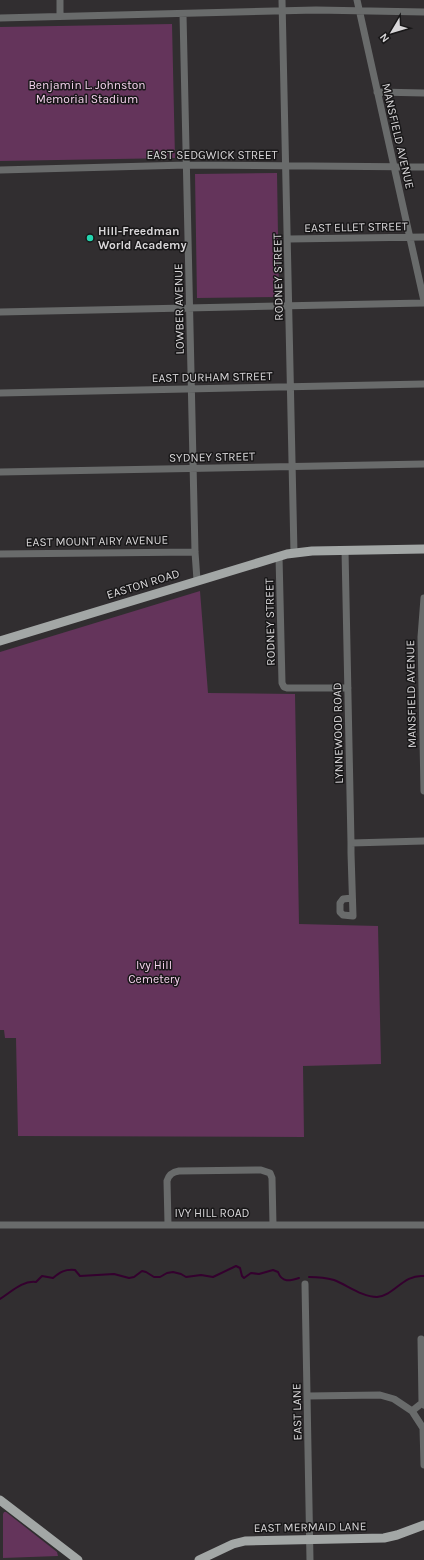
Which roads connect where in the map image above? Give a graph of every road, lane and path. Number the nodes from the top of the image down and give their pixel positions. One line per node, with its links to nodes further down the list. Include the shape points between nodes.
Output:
1 (60, 0): 8 (street)
2 (282, 0): 5 (street, RODNEY STREET)
3 (356, 0): 4 (street, MANSFIELD AVENUE)
4 (359, 10): 5 (street); 6 (street); 10 (street, MANSFIELD AVENUE)
5 (283, 12): 7 (street); 14 (street, RODNEY STREET)
6 (424, 12)
7 (184, 14): 8 (street); 12 (street, LOWBER AVENUE)
8 (60, 16): 9 (street)
9 (0, 18)
10 (377, 92): 11 (street); 13 (street, MANSFIELD AVENUE)
11 (424, 93)
12 (187, 165): 14 (street, EAST SEDGWICK STREET); 16 (street, EAST SEDGWICK STREET); 22 (street, LOWBER AVENUE)
13 (394, 166): 14 (street, EAST SEDGWICK STREET); 15 (street, EAST SEDGWICK STREET); 17 (street, MANSFIELD AVENUE)
14 (286, 167): 19 (street, RODNEY STREET)
15 (424, 167)
16 (0, 170)
17 (410, 237): 18 (street, EAST ELLET STREET); 19 (street, EAST ELLET STREET); 20 (street, MANSFIELD AVENUE)
18 (424, 237)
19 (288, 239): 21 (street, RODNEY STREET)
20 (424, 302): 21 (street)
21 (290, 305): 22 (street); 25 (street, RODNEY STREET)
22 (190, 308): 23 (street); 26 (street, LOWBER AVENUE)
23 (0, 312)
24 (424, 384): 25 (street, EAST DURHAM STREET)
25 (291, 386): 26 (street, EAST DURHAM STREET); 29 (street, RODNEY STREET)
26 (191, 389): 27 (street, EAST DURHAM STREET); 30 (street, LOWBER AVENUE)
27 (0, 393)
28 (424, 464): 29 (street, SYDNEY STREET)
29 (293, 466): 30 (street, SYDNEY STREET); 35 (street, RODNEY STREET)
30 (193, 468): 31 (street, SYDNEY STREET); 34 (street, LOWBER AVENUE)
31 (0, 472)
32 (424, 549): 33 (main road)
33 (345, 550): 35 (main road); 42 (street, LYNNEWOOD ROAD)
34 (195, 552): 36 (street, EAST MOUNT AIRY AVENUE); 38 (street, LOWBER AVENUE)
35 (294, 553): 37 (main road, EASTON ROAD)
36 (0, 554)
37 (279, 556): 38 (main road, EASTON ROAD); 42 (street, RODNEY STREET, via 284,687)
38 (197, 580): 41 (main road, EASTON ROAD)
39 (424, 598): 40 (street, MANSFIELD AVENUE)
40 (422, 626): 43 (street, MANSFIELD AVENUE)
41 (0, 641)
42 (348, 688): 47 (street, LYNNEWOOD ROAD)
43 (423, 697): 44 (street, MANSFIELD AVENUE)
44 (424, 769): 45 (street, MANSFIELD AVENUE)
45 (424, 791)
46 (424, 841): 47 (street)
47 (351, 843): 48 (street, LYNNEWOOD ROAD)
48 (352, 898): 48 (street, LYNNEWOOD ROAD, via 341,900 340,912 343,915 353,916)
49 (168, 1224): 50 (street, IVY HILL ROAD); 51 (street, IVY HILL ROAD); 51 (street, via 167,1181 173,1172 261,1170 270,1173 272,1178)
50 (0, 1225)
51 (273, 1225): 52 (street, IVY HILL ROAD)
52 (424, 1225)
53 (305, 1284): 55 (street, EAST LANE)
54 (421, 1339): 56 (street)
55 (308, 1396): 57 (street, via 380,1395 394,1399); 62 (street, EAST LANE)
56 (423, 1404): 57 (street)
57 (412, 1411): 58 (street)
58 (423, 1427): 59 (street)
59 (424, 1465)
60 (0, 1500): 63 (main road)
61 (424, 1525): 62 (main road, EAST MERMAID LANE, via 384,1538)
62 (309, 1539): 64 (main road, EAST MERMAID LANE, via 245,1541); 65 (street, EAST LANE)
63 (78, 1560)
64 (199, 1560)
65 (310, 1560)

